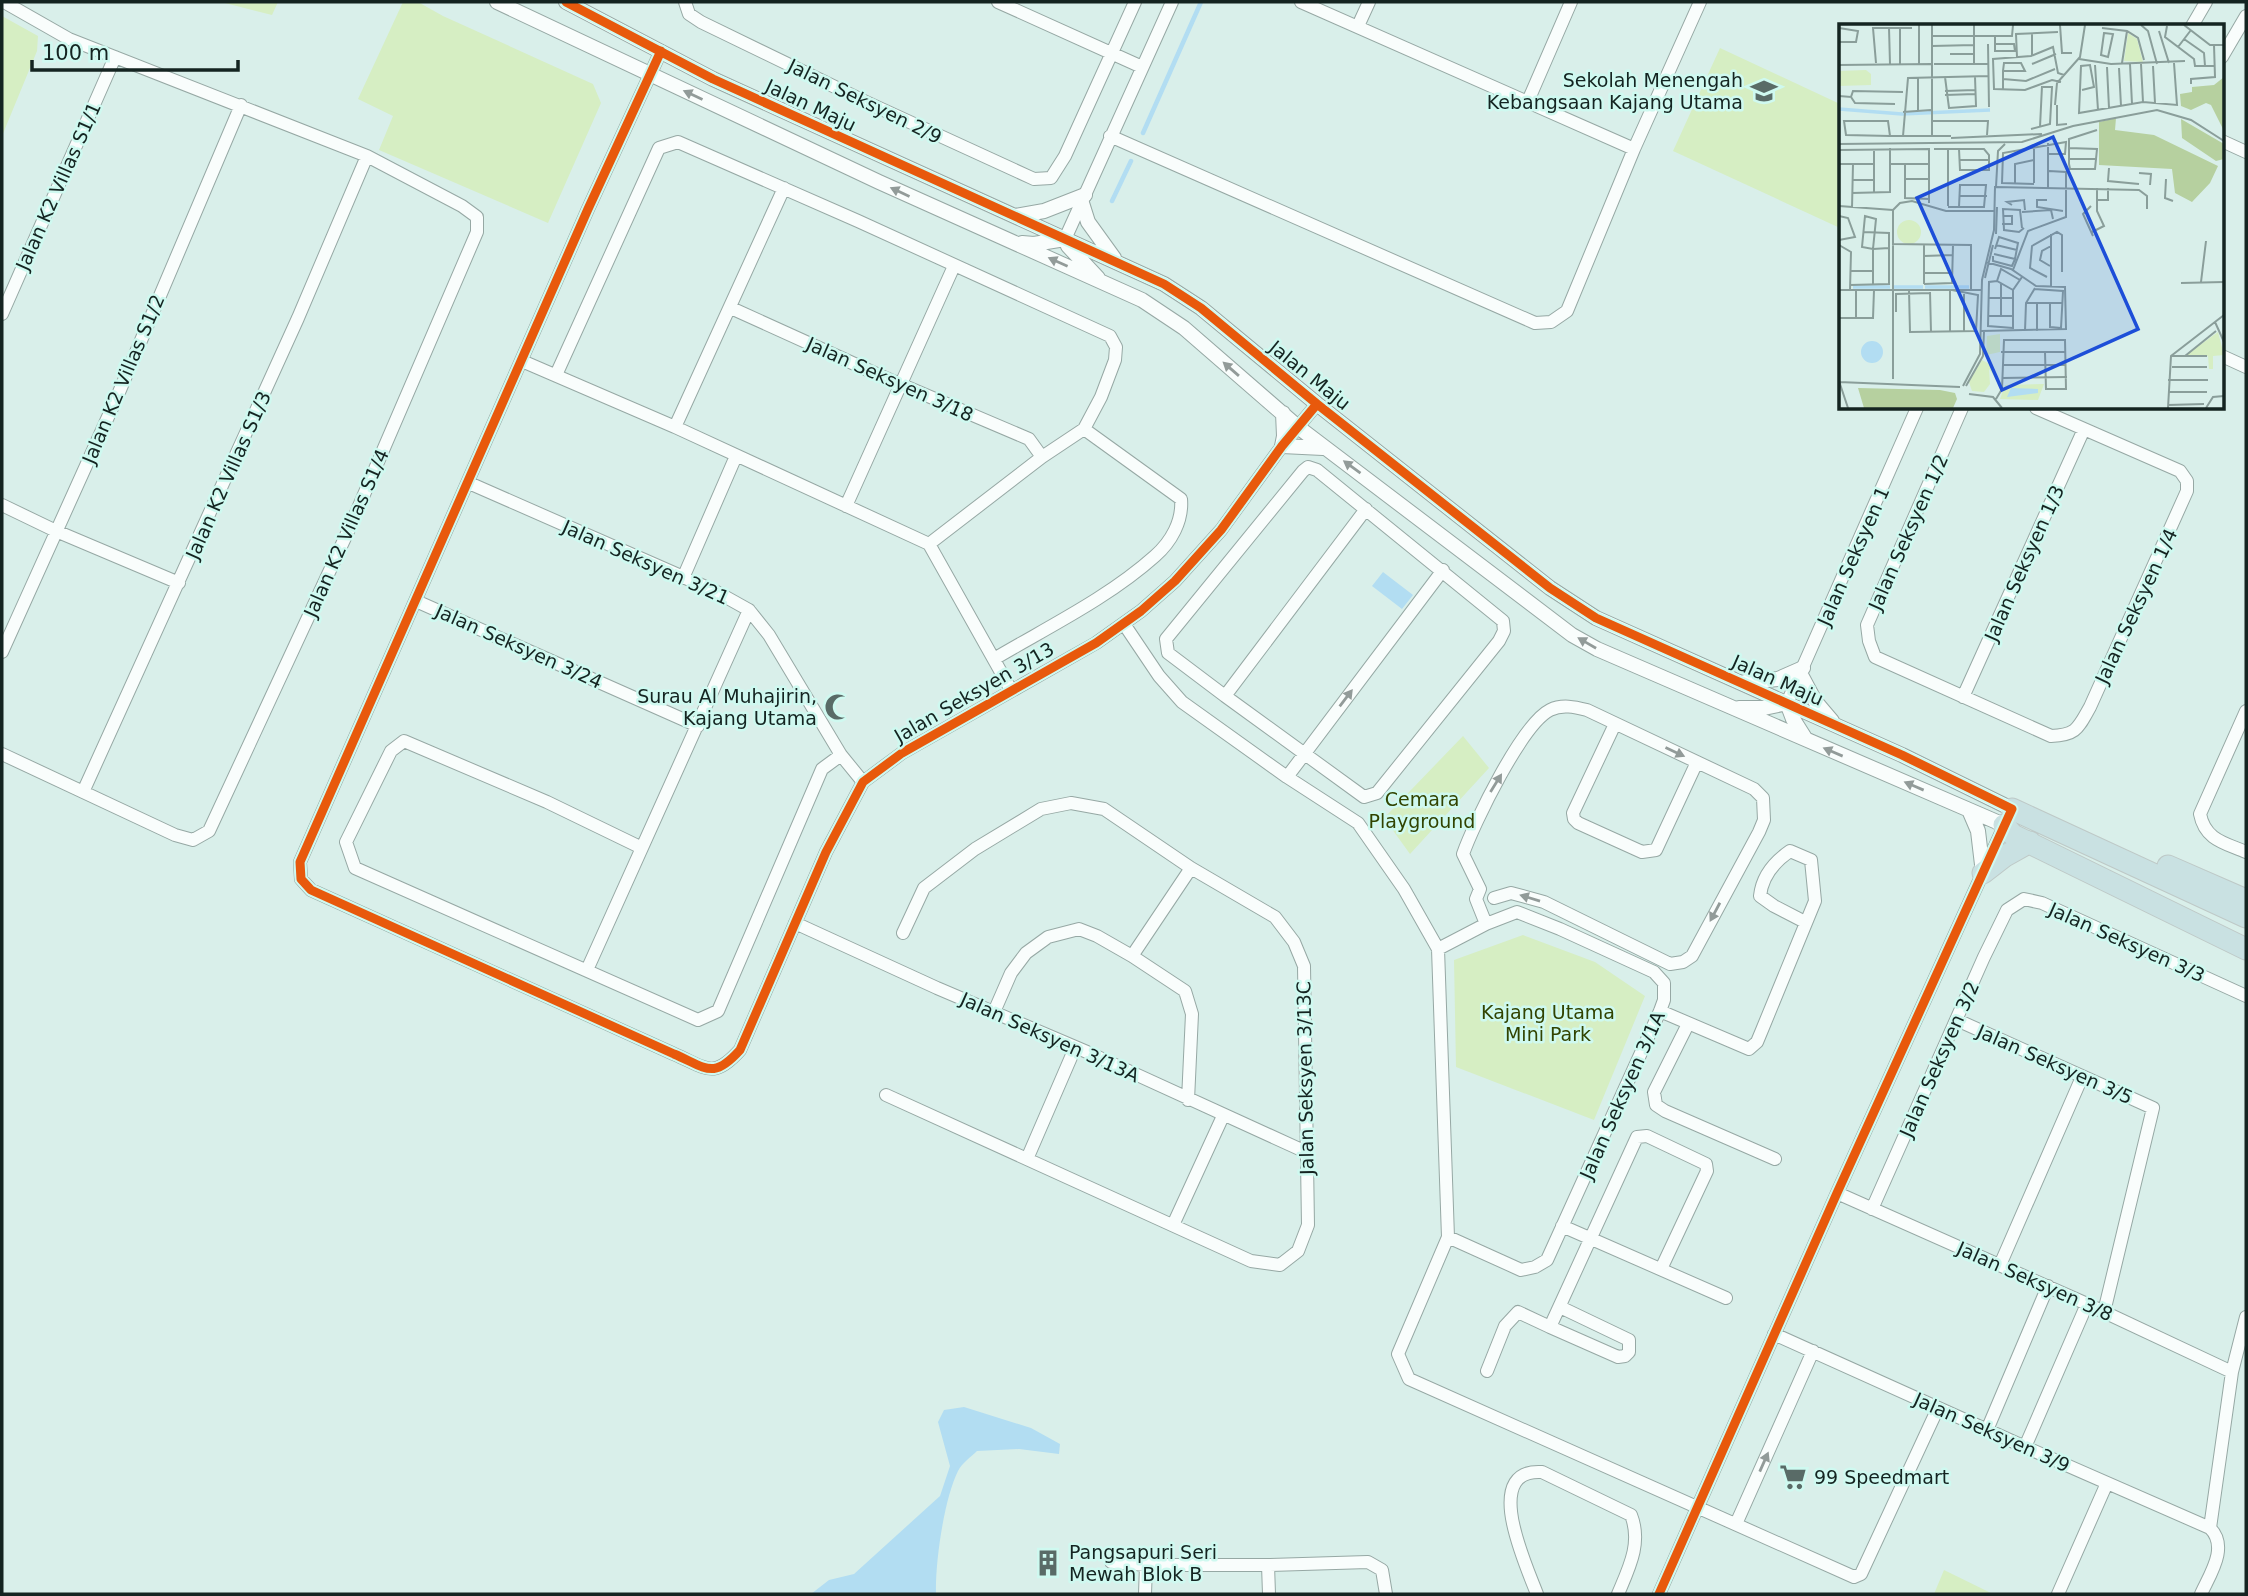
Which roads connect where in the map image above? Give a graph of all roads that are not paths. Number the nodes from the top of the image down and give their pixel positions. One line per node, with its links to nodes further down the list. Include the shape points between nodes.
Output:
1 (4, 2): 19 (street, via 69,39)
2 (497, 2): 21 (street)
3 (566, 2): 16 (street, Jalan Maju)
4 (999, 2): 17 (street)
5 (1135, 2): 17 (street)
6 (1172, 2): 20 (street)
7 (1301, 2): 15 (street)
8 (1368, 2): 15 (street)
9 (1571, 2): 22 (street)
10 (1700, 2): 26 (street)
11 (2206, 2): 14 (street)
12 (686, 4): 17 (street, Jalan Seksyen 2/9, via 701,22 1034,179 1051,178 1065,156)
13 (2246, 16): 18 (street)
14 (2193, 24)
15 (1358, 26): 22 (street)
16 (660, 51): 21 (street); 31 (street, Jalan Maju)
17 (1111, 53): 20 (street)
18 (2224, 54)
19 (115, 57): 23 (street); 38 (street, Jalan K2 Villas S1/1)
20 (1142, 67): 24 (street)
21 (649, 75): 33 (street, one-way to 21); 40 (street)
22 (1528, 101): 26 (street)
23 (242, 105): 28 (street); 61 (street, Jalan K2 Villas S1/2)
24 (1110, 136): 26 (street, via 1535,323 1551,322 1567,311); 30 (street)
25 (2224, 142): 27 (street)
26 (1634, 149)
27 (2246, 152)
28 (367, 156): 65 (street, Jalan K2 Villas S1/3); 90 (street, Jalan K2 Villas S1/4, via 462,206 477,217 477,232 350,527 209,831 193,840 175,835)
29 (784, 188): 35 (street); 37 (street); 42 (street, via 678,142 659,148)
30 (1083, 199): 31 (street); 32 (street); 34 (street, via 1088,222)
31 (1015, 216): 32 (street, Jalan Maju)
32 (1065, 239): 33 (street); 34 (street, Jalan Maju); 36 (street)
33 (1013, 243): 36 (street, one-way to 33)
34 (1118, 263): 44 (street, Jalan Maju, via 1201,308)
35 (954, 266): 43 (street); 51 (street, via 1110,336 1116,347 1115,360)
36 (1103, 283): 48 (street, one-way to 36, via 1184,328 1142,300)
37 (731, 308): 43 (street, Jalan Seksyen 3/18); 49 (street)
38 (2, 314)
39 (2224, 357): 41 (street)
40 (522, 361): 42 (street); 57 (street)
41 (2246, 367)
42 (556, 375): 49 (street)
43 (901, 385): 56 (street, Jalan Seksyen 3/18, via 1030,439); 59 (street)
44 (1317, 404): 50 (street, Jalan Seksyen 3/13); 72 (street, Jalan Maju, via 1562,596 1596,618)
45 (1916, 410): 71 (street, Jalan Seksyen 1)
46 (1961, 410): 75 (street, Jalan Seksyen 1/2, via 1867,625 1875,657)
47 (2041, 410): 52 (street)
48 (1283, 413): 50 (street); 53 (street)
49 (675, 427): 55 (street)
50 (1298, 427): 53 (street, Jalan Seksyen 3/13); 54 (street)
51 (1084, 429): 56 (street); 70 (street, via 1181,499 1182,513 1175,531 1156,555 1098,598)
52 (2084, 429): 75 (street, Jalan Seksyen 1/3); 82 (street, Jalan Seksyen 1/4, via 2180,471 2188,491 2090,706)
53 (1282, 446): 54 (street); 68 (street, Jalan Seksyen 3/13, via 1221,530 1175,581)
54 (1325, 448): 77 (street, one-way to 54, via 1572,635)
55 (736, 456): 59 (street); 64 (street)
56 (1042, 457): 62 (street)
57 (469, 482): 64 (street, Jalan Seksyen 3/21); 66 (street)
58 (2, 505): 61 (street)
59 (846, 506): 62 (street)
60 (1366, 509): 63 (street); 74 (street); 74 (street, via 1308,467 1166,639 1168,653)
61 (57, 531): 65 (street); 69 (street, Jalan K2 Villas S1/2)
62 (929, 544): 70 (street)
63 (1443, 570): 84 (street, one-way to 63); 84 (street, via 1503,621 1499,641 1377,793 1364,797)
64 (682, 578): 67 (street, Jalan Seksyen 3/21)
65 (179, 583): 90 (street, Jalan K2 Villas S1/3)
66 (416, 601): 81 (street, Jalan Seksyen 3/24); 106 (street, Jalan Seksyen 3/13, via 300,862 301,879 311,890 712,1070 726,1066 740,1050)
67 (749, 610): 81 (street); 86 (street, Jalan Seksyen 3/21)
68 (1124, 624): 73 (street, Jalan Seksyen 3/13); 88 (street, via 1182,702)
69 (2, 652)
70 (994, 659): 73 (street)
71 (1801, 671): 72 (street, via 1778,679); 76 (street, Jalan Seksyen 1); 80 (street, via 1815,701)
72 (1740, 682): 76 (street, Jalan Maju)
73 (1011, 690): 89 (street, Jalan Seksyen 3/13, via 902,753)
74 (1225, 696): 84 (street)
75 (1964, 697): 82 (street, Jalan Seksyen 1/2, via 2051,736)
76 (1787, 703): 77 (street); 80 (street, Jalan Maju); 83 (street)
77 (1731, 707): 83 (street)
78 (2246, 711): 96 (street, via 2200,814 2202,827 2210,836)
79 (1615, 724): 87 (street, one-way to 87); 87 (street, via 1573,813 1578,824 1642,852 1656,850); 99 (street, one-way to 79, via 1463,854 1486,800 1537,719 1551,709 1567,706)
80 (1836, 725): 92 (street, Jalan Maju)
81 (698, 726): 95 (street)
82 (2068, 735)
83 (1807, 740): 91 (street, one-way to 83)
84 (1305, 752): 88 (street)
85 (2, 754): 90 (street)
86 (841, 755): 89 (street, Jalan Seksyen 3/21); 113 (street, via 822,769 718,1011 698,1020)
87 (1697, 762): 100 (street, one-way to 100, via 1754,789 1763,798 1765,810 1759,832 1692,956 1670,964 1544,902 1511,893)
88 (1287, 777): 111 (street, via 1358,823)
89 (863, 782): 106 (street, Jalan Seksyen 3/13)
90 (83, 792)
91 (1969, 810): 92 (street); 98 (street, via 1978,831)
92 (2008, 817): 93 (highway); 94 (highway, via 2013,835); 98 (street); 108 (highway, via 2019,827)
93 (2063, 833): 101 (highway, via 2157,861); 103 (highway)
94 (2030, 842): 98 (highway); 110 (highway)
95 (642, 848): 113 (street); 113 (street, via 404,741 391,751 346,842 355,868)
96 (2246, 852)
97 (1191, 868): 109 (street, Jalan Seksyen 3/13C, via 1104,808 1071,803 1041,809 975,849 924,888); 112 (street); 124 (street, Jalan Seksyen 3/13C, via 1275,917 1294,942 1304,966)
98 (1983, 873): 127 (street)
99 (1480, 889): 100 (street); 107 (street, via 1476,899)
100 (1494, 898): 104 (street)
101 (2246, 900)
102 (2007, 910): 114 (street, Jalan Seksyen 3/3, via 2024,899 2042,903); 117 (street, Jalan Seksyen 3/2)
103 (2246, 917)
104 (1502, 918): 107 (street, Jalan Seksyen 3/1A); 115 (street, Jalan Seksyen 3/1A, via 1517,912 1654,972 1664,983)
105 (1805, 922): 105 (street, via 1760,896 1761,885 1777,860 1790,851 1811,860 1815,901); 118 (street, via 1757,1042 1749,1048)
106 (795, 923): 116 (street, Jalan Seksyen 3/13A)
107 (1486, 924): 111 (street, Jalan Seksyen 3/1A)
108 (2246, 932)
109 (903, 933)
110 (2246, 948)
111 (1438, 949): 131 (street)
112 (1132, 956): 116 (street, via 1079,929 1048,937 1026,953 1011,973); 122 (street, via 1185,991 1189,1000)
113 (587, 970)
114 (2246, 996)
115 (1660, 1011): 118 (street); 130 (street, Jalan Seksyen 3/1A)
116 (994, 1012): 119 (street, Jalan Seksyen 3/13A)
117 (1956, 1020): 120 (street, Jalan Seksyen 3/5); 128 (street, Jalan Seksyen 3/2)
118 (1688, 1024): 126 (street, via 1654,1092 1656,1105)
119 (1075, 1048): 122 (street, Jalan Seksyen 3/13A); 125 (street)
120 (2082, 1077): 133 (street); 139 (street, Jalan Seksyen 3/5, via 2153,1108)
121 (886, 1095): 125 (street, Jalan Seksyen 3/13C)
122 (1188, 1100): 123 (street, Jalan Seksyen 3/13A)
123 (1223, 1116): 124 (street, Jalan Seksyen 3/13A); 129 (street)
124 (1306, 1152): 129 (street, Jalan Seksyen 3/13C, via 1308,1225 1298,1251 1280,1265 1251,1261)
125 (1027, 1159): 129 (street, Jalan Seksyen 3/13C)
126 (1775, 1159)
127 (1837, 1193): 128 (street, Jalan Seksyen 3/8); 142 (street)
128 (1872, 1209): 133 (street, Jalan Seksyen 3/8)
129 (1173, 1225)
130 (1562, 1226): 131 (street, Jalan Seksyen 3/1A, via 1547,1260 1521,1270); 132 (street)
131 (1448, 1237): 150 (street, via 1398,1354 1409,1379)
132 (1590, 1238): 134 (street); 134 (street, via 1632,1145 1637,1137 1647,1136 1706,1164 1707,1171); 138 (street)
133 (2000, 1265): 135 (street, Jalan Seksyen 3/8)
134 (1661, 1269): 136 (street)
135 (2048, 1286): 137 (street, Jalan Seksyen 3/8); 147 (street)
136 (1726, 1298)
137 (2087, 1304): 139 (street, Jalan Seksyen 3/8); 148 (street)
138 (1560, 1307): 141 (street); 141 (street, via 1629,1340 1629,1352 1618,1357)
139 (2104, 1312): 145 (street, Jalan Seksyen 3/8)
140 (2246, 1317): 145 (street)
141 (1550, 1327): 144 (street, via 1518,1312 1505,1326)
142 (1774, 1334): 143 (street, Jalan Seksyen 3/9); 150 (street)
143 (1813, 1351): 146 (street, Jalan Seksyen 3/9); 151 (street, one-way to 143)
144 (1487, 1371)
145 (2232, 1372): 152 (street)
146 (1938, 1408): 147 (street, Jalan Seksyen 3/9); 151 (street, via 1861,1574 1842,1573)
147 (1987, 1430): 148 (street, Jalan Seksyen 3/9)
148 (2025, 1447): 149 (street, Jalan Seksyen 3/9)
149 (2107, 1483): 152 (street, Jalan Seksyen 3/9); 162 (street)
150 (1698, 1507): 151 (street); 161 (street)
151 (1736, 1524)
152 (2210, 1528): 163 (street, via 2216,1533 2219,1550)
153 (1111, 1562): 154 (street)
154 (1146, 1565): 155 (street); 156 (street)
155 (1268, 1565): 157 (street); 158 (street, via 1368,1562 1382,1570)
156 (1145, 1594)
157 (1269, 1594)
158 (1386, 1594)
159 (1537, 1594): 160 (street, via 1509,1503 1518,1480 1531,1472 1542,1472 1631,1515 1636,1528 1634,1554)
160 (1618, 1594)
161 (1660, 1594)
162 (2057, 1594)
163 (2201, 1594)

